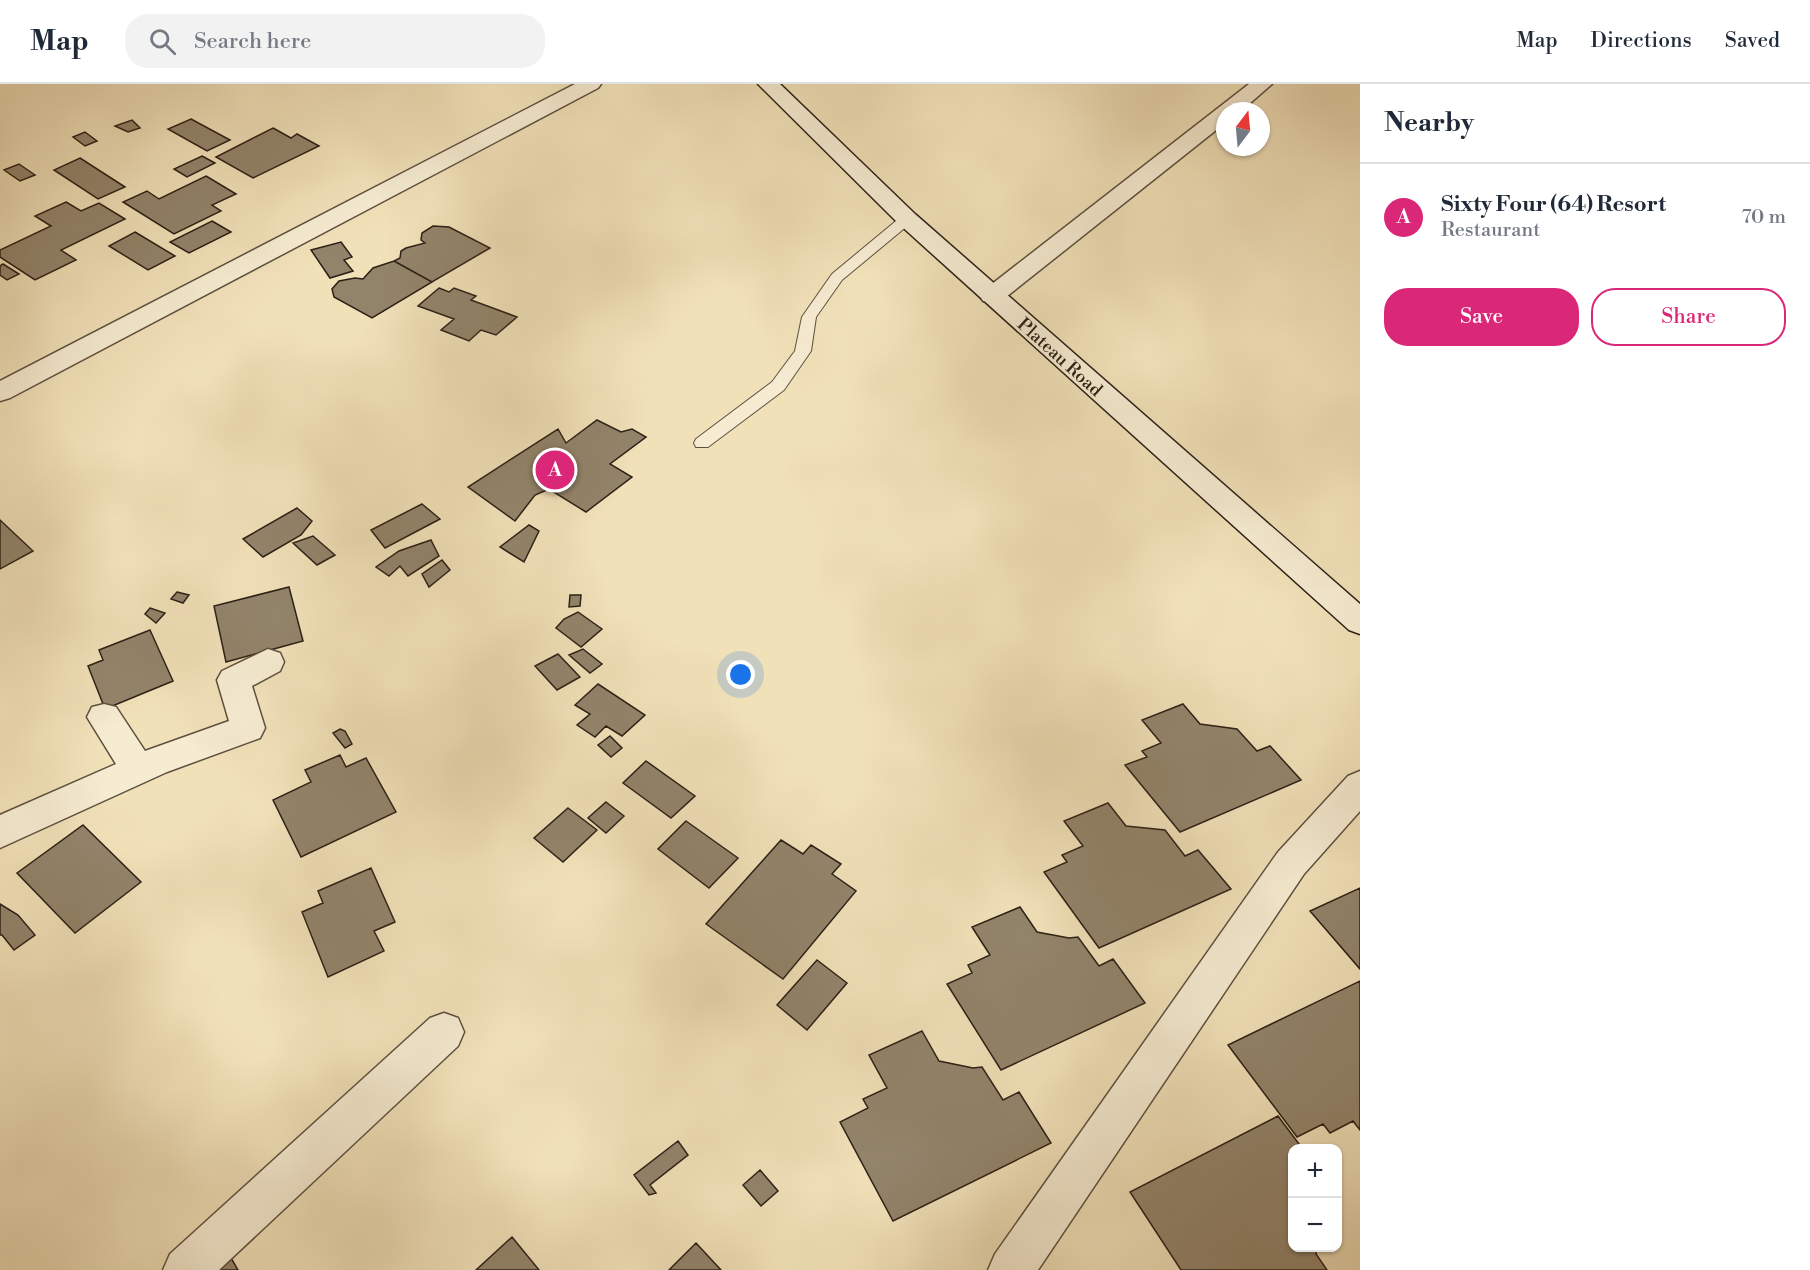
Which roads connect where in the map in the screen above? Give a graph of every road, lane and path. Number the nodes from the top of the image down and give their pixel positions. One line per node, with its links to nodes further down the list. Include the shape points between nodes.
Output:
1 (591, 84): 8 (street)
2 (768, 84): 6 (street, Plateau Road)
3 (1262, 84): 4 (street)
4 (1239, 102)
5 (1216, 120): 7 (street)
6 (907, 219): 7 (street, Plateau Road); 9 (lane, via 837,277 809,317 802,351 778,386)
7 (992, 296): 10 (street, Plateau Road)
8 (0, 392)
9 (702, 443)
10 (1360, 622)
11 (268, 662): 13 (street, via 234,680 248,728)
12 (104, 717): 13 (street)
13 (138, 770): 15 (street)
14 (1360, 786): 18 (street, via 1292,862)
15 (0, 832)
16 (444, 1032): 17 (street)
17 (186, 1270)
18 (1011, 1270)

